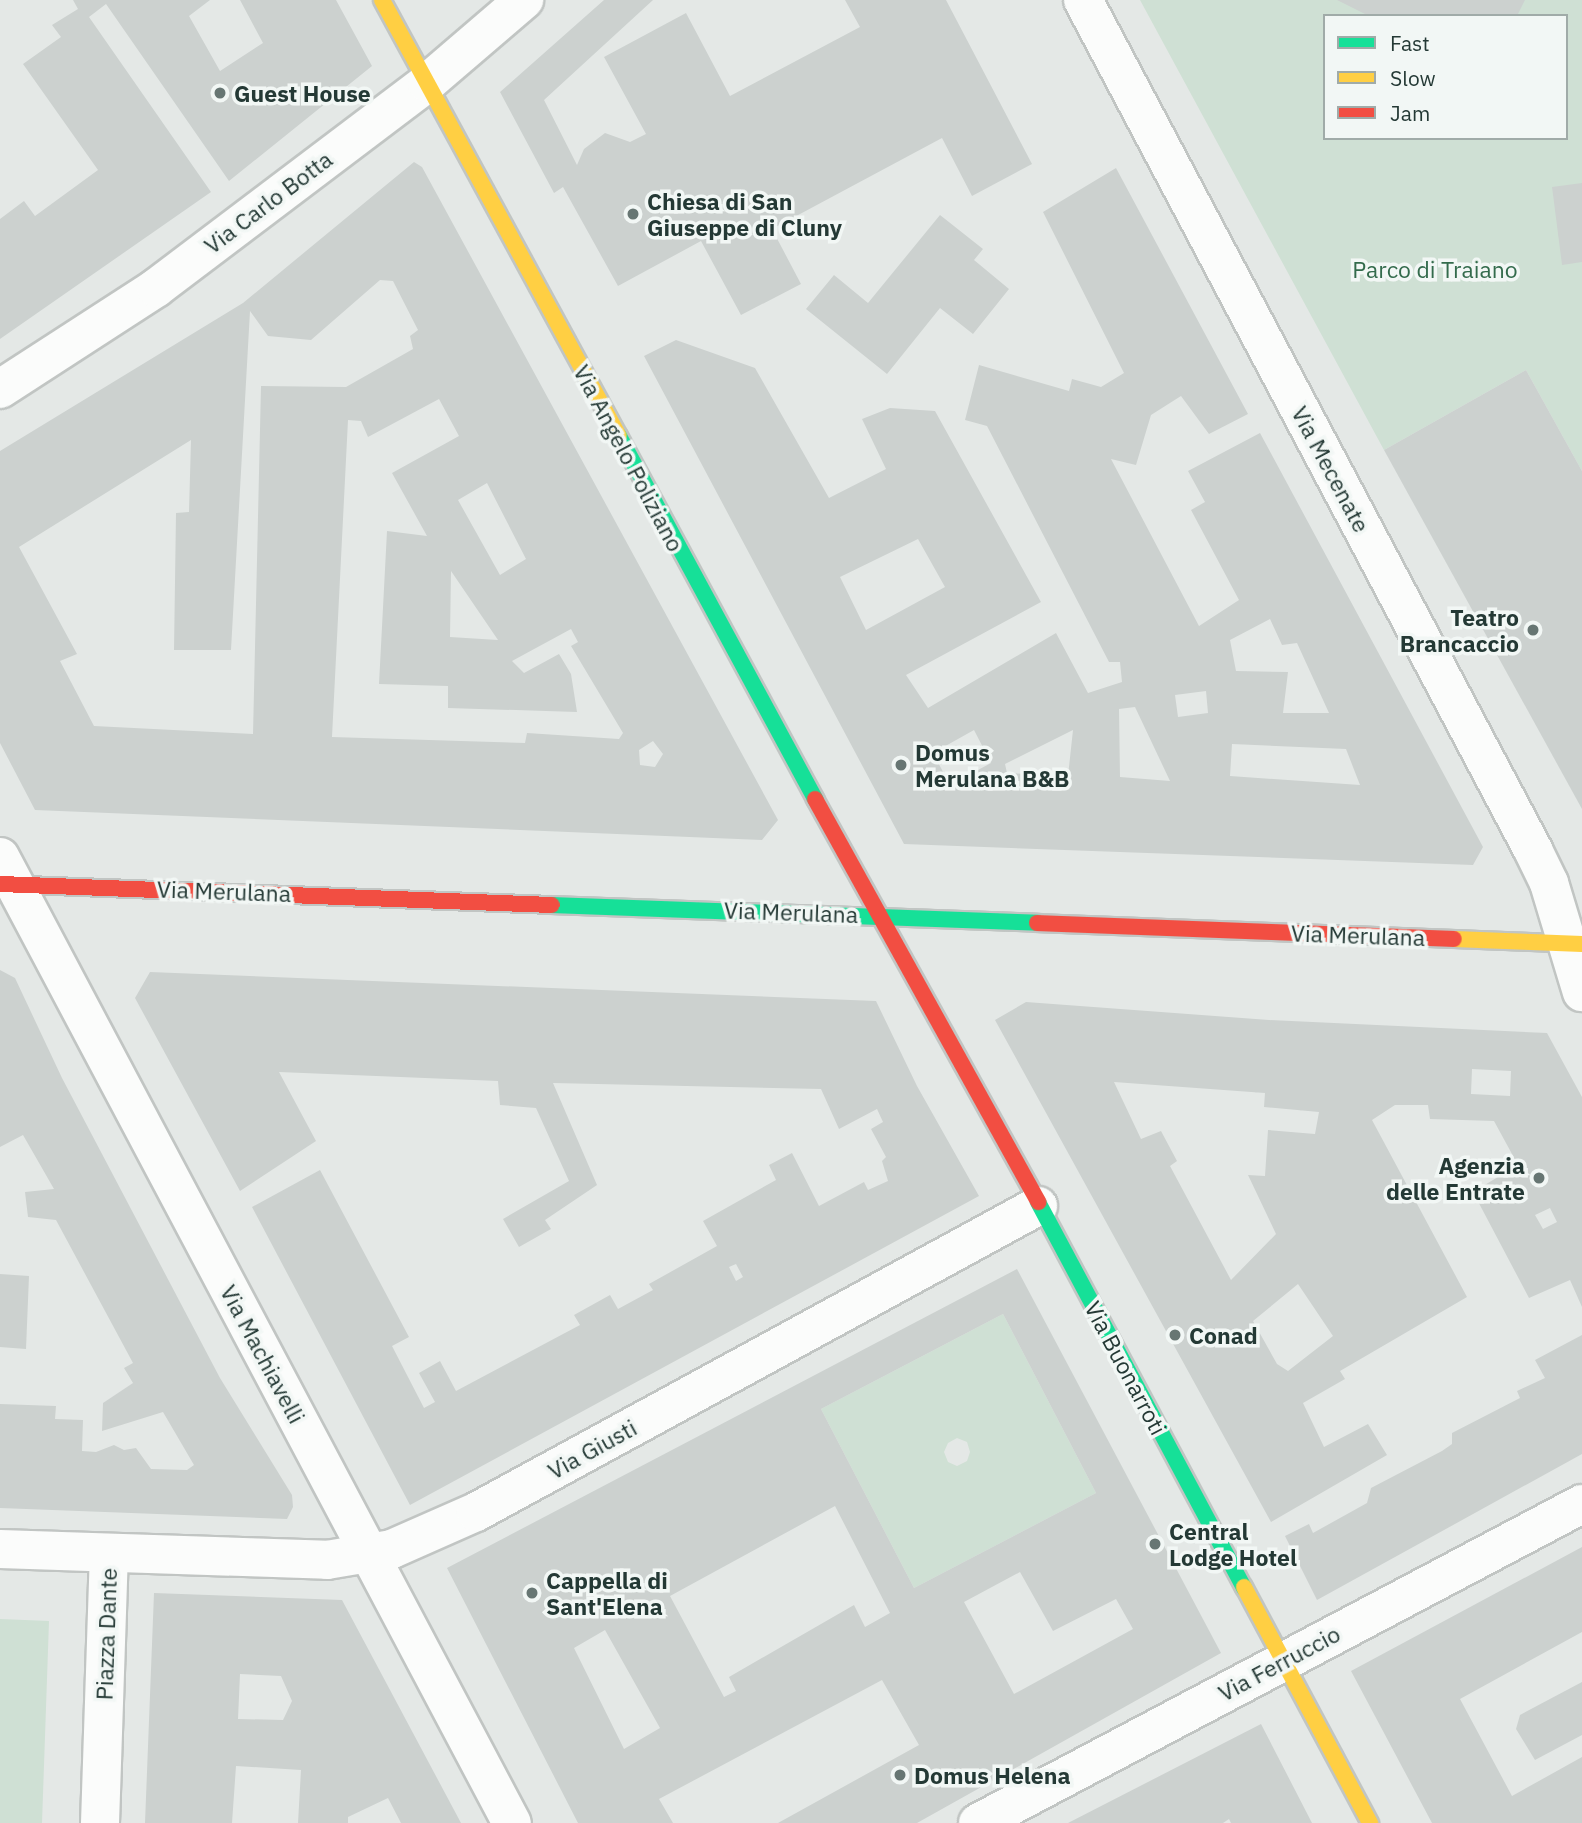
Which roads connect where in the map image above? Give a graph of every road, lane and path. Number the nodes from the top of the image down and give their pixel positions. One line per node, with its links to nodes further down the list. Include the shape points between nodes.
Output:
1 (382, 0): 4 (street, Via Angelo Poliziano)
2 (524, 0): 4 (street, Via Carlo Botta)
3 (1083, 0): 8 (street, Via Mecenate, via 1533,850)
4 (427, 83): 5 (street, Via Carlo Botta, via 156,288); 7 (street, Via Angelo Poliziano)
5 (0, 389)
6 (5, 875): 7 (street, Via Merulana); 14 (street, Via Machiavelli)
7 (878, 915): 8 (street, Via Merulana); 10 (street, Via Buonarroti, via 932,1003)
8 (1574, 943): 9 (street, Via Mecenate)
9 (1582, 992)
10 (1038, 1206): 14 (street, Via Giusti, via 476,1512); 15 (street, Via Buonarroti)
11 (1582, 1504): 15 (street, Via Ferruccio)
12 (0, 1549): 13 (street, Piazza Dante)
13 (109, 1553): 14 (street, Via Giusti, via 327,1560); 16 (street, Piazza Dante)
14 (370, 1554): 17 (street, Via Machiavelli)
15 (1284, 1660): 18 (street, Via Ferruccio); 19 (street, Via Buonarroti)
16 (100, 1823)
17 (512, 1823)
18 (978, 1823)
19 (1370, 1823)

